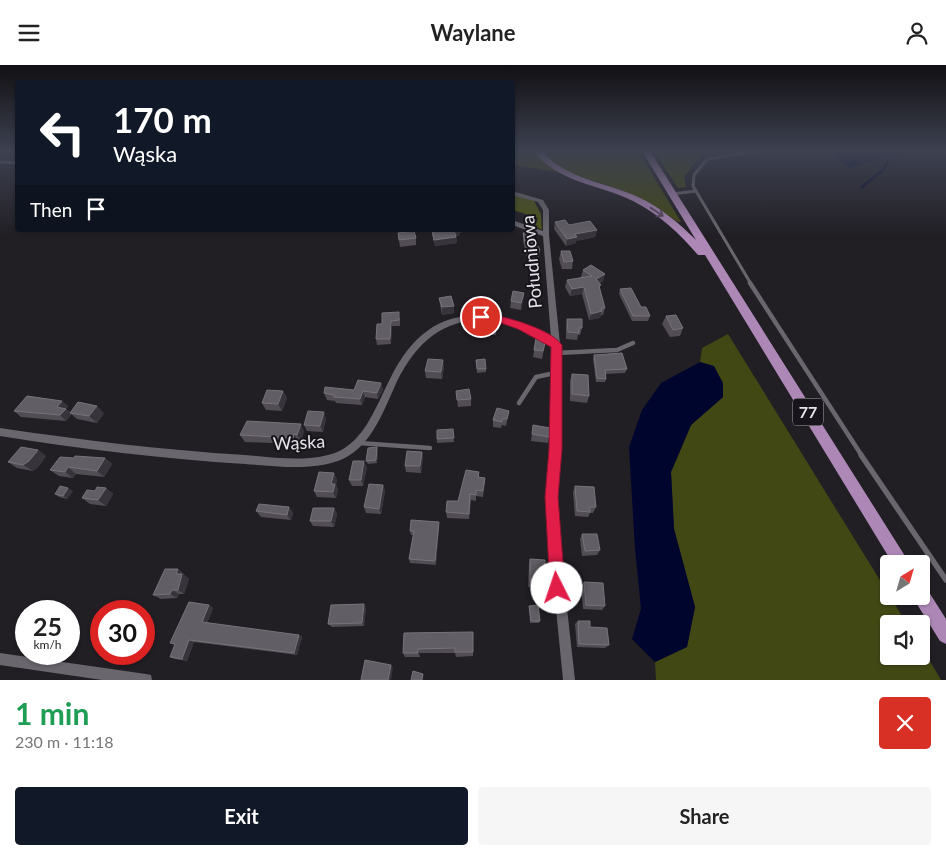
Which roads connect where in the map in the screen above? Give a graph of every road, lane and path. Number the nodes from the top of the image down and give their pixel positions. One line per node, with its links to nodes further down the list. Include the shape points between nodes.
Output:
1 (585, 180): 9 (main road, one-way to 9, via 622,192 656,211 685,234)
2 (663, 180): 6 (main road, 77)
3 (694, 180): 4 (lane)
4 (696, 191): 6 (lane); 18 (lane, via 833,415)
5 (515, 194): 8 (street, Południowa, via 541,201 546,210)
6 (672, 194): 9 (main road, 77)
7 (515, 223): 8 (street)
8 (546, 235): 11 (street, Południowa)
9 (729, 285): 17 (main road, 77)
10 (633, 343): 11 (lane, via 617,350)
11 (556, 349): 12 (street, Południowa); 15 (street, Wąska, via 522,326 501,319 481,317 446,323 408,353)
12 (556, 373): 13 (lane, via 543,371 537,374); 23 (street, Południowa, via 553,528)
13 (519, 403)
14 (0, 432): 15 (street, Wąska, via 137,451 301,462 339,457)
15 (359, 443): 16 (lane)
16 (430, 449)
17 (896, 555)
18 (946, 580)
19 (927, 605): 20 (main road)
20 (946, 635)
21 (0, 659): 22 (street)
22 (146, 680)
23 (569, 680)

